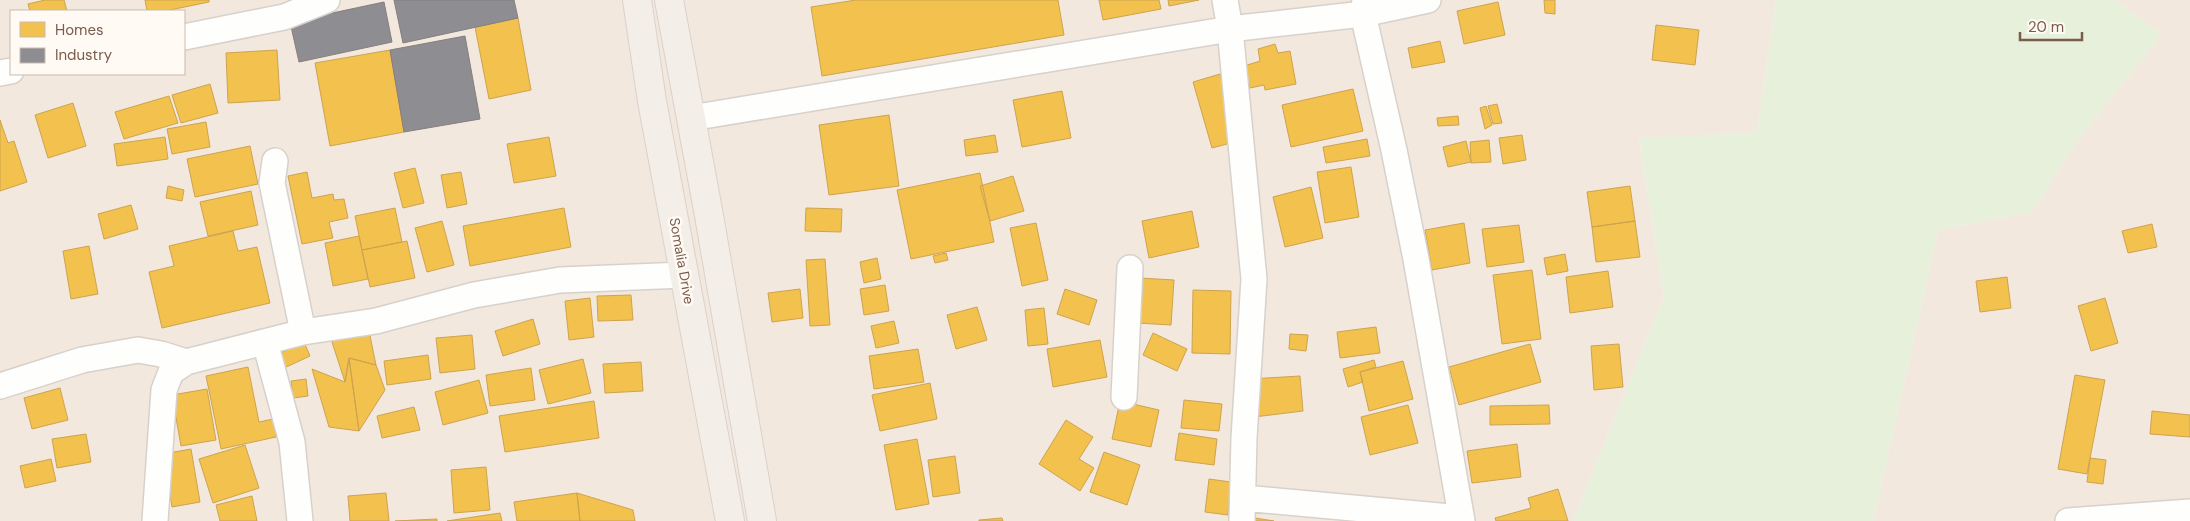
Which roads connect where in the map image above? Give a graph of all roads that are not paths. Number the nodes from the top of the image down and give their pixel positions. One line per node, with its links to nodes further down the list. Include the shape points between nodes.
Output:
1 (327, 0): 8 (street, via 284,17)
2 (637, 0): 12 (main road, Somalia Drive)
3 (669, 0): 9 (main road)
4 (1225, 0): 7 (street)
5 (1428, 0): 6 (street)
6 (1364, 7): 7 (street); 20 (street, via 1416,259)
7 (1230, 29): 9 (street); 18 (street, via 1254,279)
8 (185, 37)
9 (691, 118): 24 (main road)
10 (275, 161): 13 (street, via 272,183)
11 (1130, 268): 17 (street)
12 (684, 275): 13 (street, via 560,280 474,295 376,321); 23 (main road, Somalia Drive)
13 (303, 332): 14 (street)
14 (265, 342): 15 (street); 22 (street, via 292,442)
15 (186, 362): 16 (street, via 138,350 82,360); 21 (street, via 171,372 164,390)
16 (0, 386)
17 (1124, 397)
18 (1243, 510): 20 (street)
19 (2190, 512): 25 (street)
20 (1461, 520)
21 (154, 521)
22 (300, 521)
23 (730, 521)
24 (762, 521)
25 (2068, 521)

